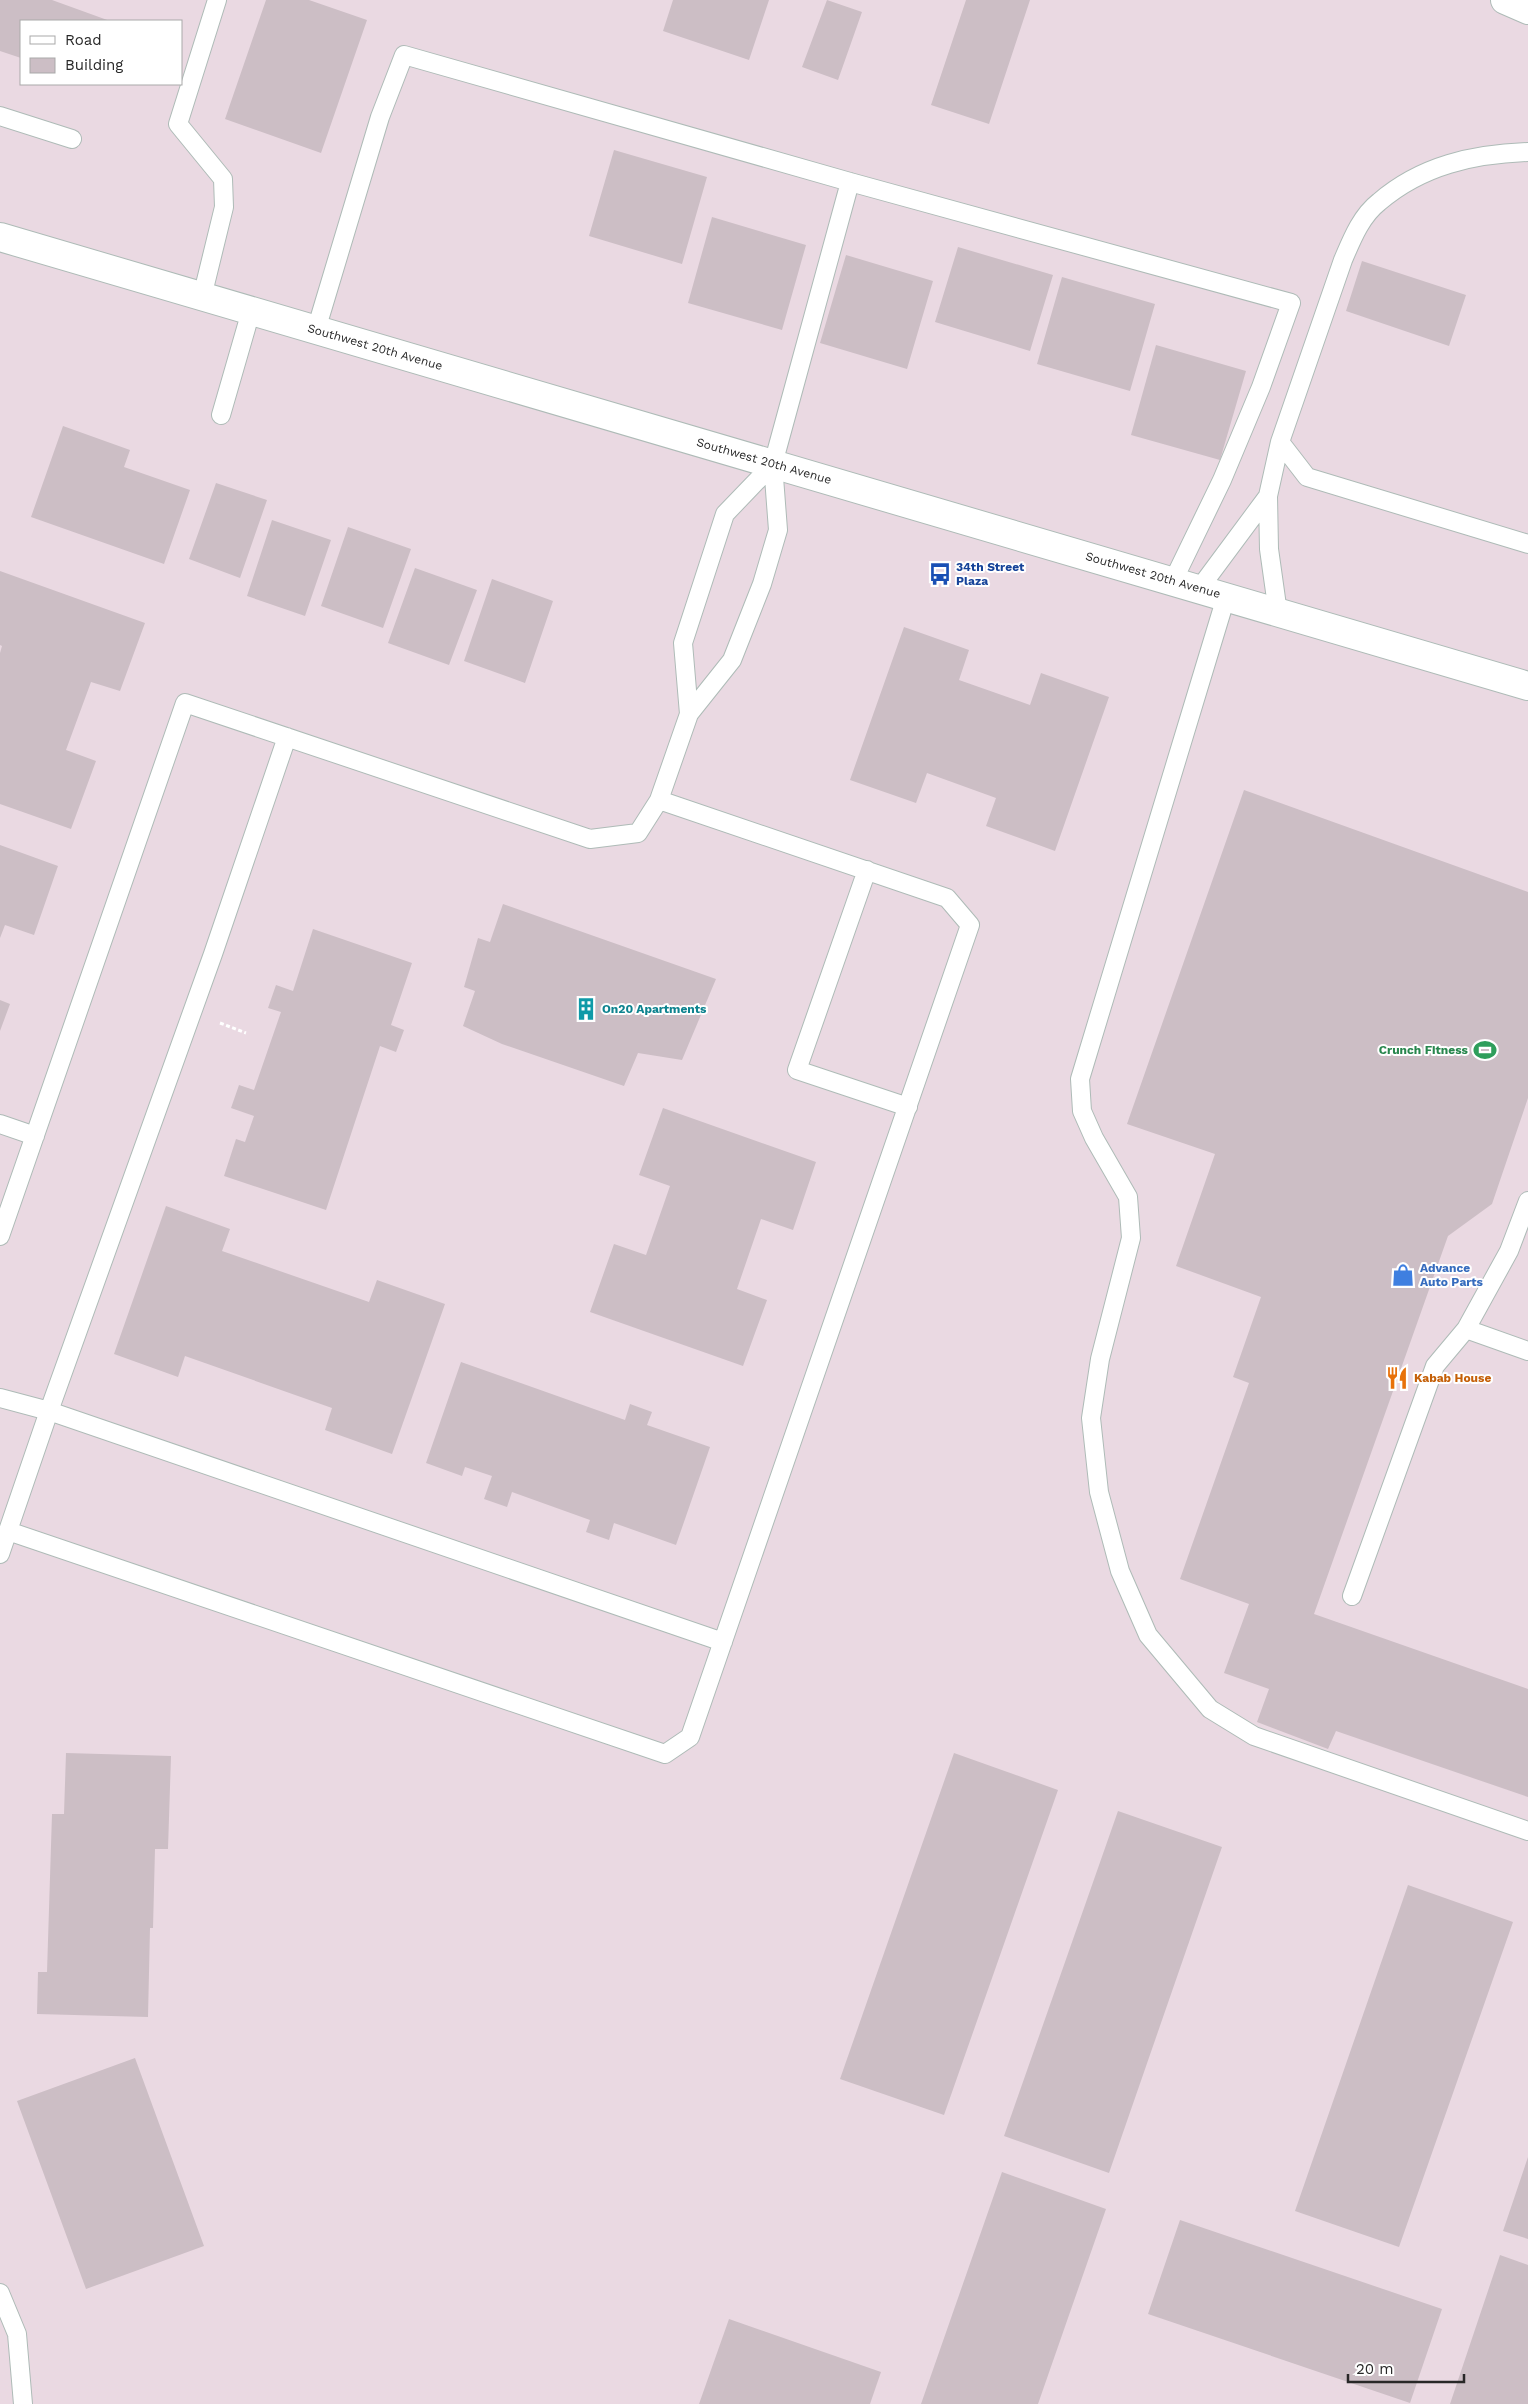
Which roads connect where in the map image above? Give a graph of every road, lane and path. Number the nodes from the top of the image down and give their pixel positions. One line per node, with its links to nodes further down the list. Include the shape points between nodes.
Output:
1 (217, 0): 9 (lane, via 178,124 223,179 224,208)
2 (1505, 0): 3 (main road)
3 (1528, 10)
4 (0, 116): 5 (lane)
5 (72, 139)
6 (1528, 152): 13 (lane, via 1492,153 1444,164 1378,202 1356,231 1343,260)
7 (850, 182): 11 (lane, via 404,55 380,117); 14 (lane); 17 (lane, via 1291,304 1222,480)
8 (0, 237): 9 (main road, Southwest 20th Avenue)
9 (202, 297): 10 (main road, Southwest 20th Avenue)
10 (252, 311): 11 (main road, Southwest 20th Avenue); 12 (lane)
11 (316, 330): 14 (main road, Southwest 20th Avenue)
12 (221, 415)
13 (1280, 442): 15 (lane); 16 (lane, via 1307,477)
14 (773, 464): 17 (main road, Southwest 20th Avenue); 22 (lane, via 778,530 762,584 732,660); 22 (lane, via 725,514 683,643)
15 (1268, 496): 18 (lane); 20 (lane, via 1269,549)
16 (1528, 544)
17 (1173, 581): 18 (main road, Southwest 20th Avenue)
18 (1199, 589): 19 (main road, Southwest 20th Avenue)
19 (1226, 597): 20 (main road, Southwest 20th Avenue); 41 (lane, via 1080,1080 1082,1111 1128,1196 1131,1238 1100,1359 1091,1418 1099,1492 1120,1571 1148,1635 1210,1709 1254,1736)
20 (1278, 612): 21 (main road, Southwest 20th Avenue)
21 (1528, 686)
22 (689, 714): 24 (lane)
23 (287, 737): 24 (lane, via 590,839 638,833); 30 (lane, via 185,703); 36 (lane)
24 (659, 800): 25 (lane)
25 (867, 870): 28 (lane, via 947,898 970,925); 28 (lane, via 797,1070)
26 (212, 1021): 27 (path)
27 (246, 1033)
28 (908, 1107): 40 (lane)
29 (0, 1124): 30 (lane)
30 (35, 1136): 32 (lane)
31 (1528, 1201): 33 (lane, via 1509,1251)
32 (0, 1236)
33 (1466, 1329): 34 (lane); 39 (lane, via 1435,1366)
34 (1528, 1351)
35 (0, 1398): 36 (lane)
36 (49, 1411): 37 (lane); 40 (lane)
37 (8, 1531): 38 (lane); 40 (lane, via 664,1754 690,1737)
38 (0, 1554)
39 (1352, 1596)
40 (723, 1642)
41 (1528, 1831)
42 (0, 2293): 43 (lane)
43 (8, 2335): 44 (lane)
44 (23, 2404)

